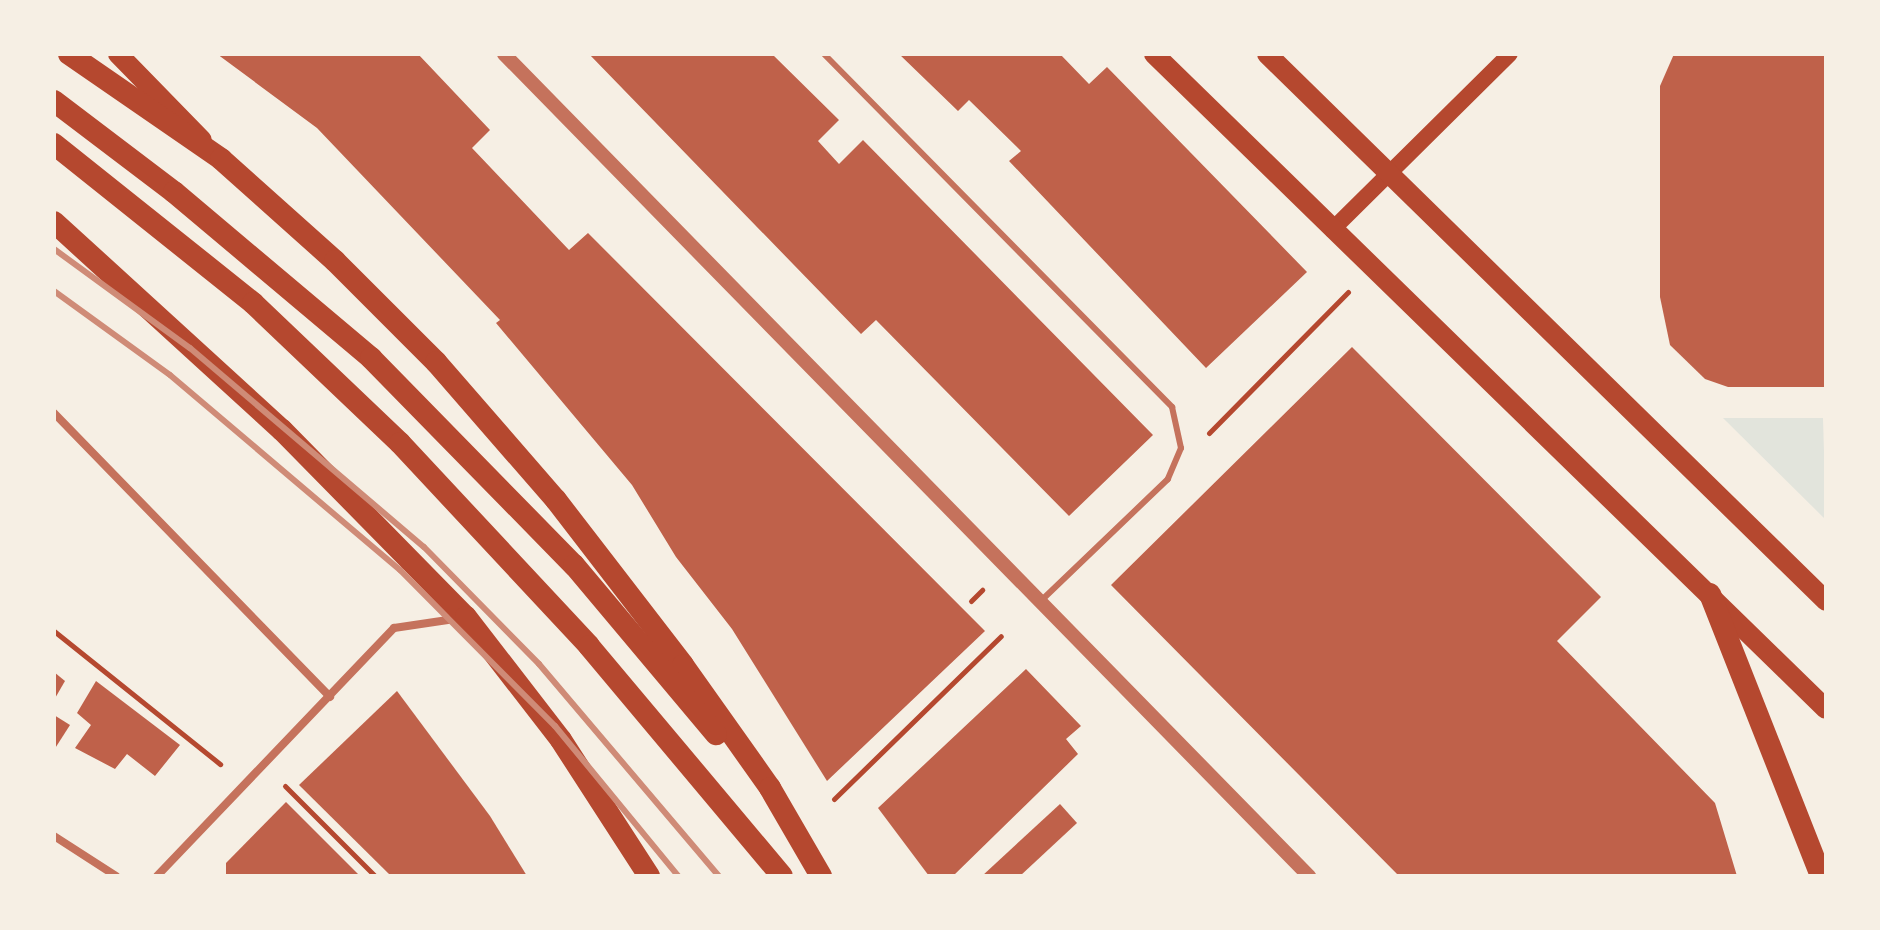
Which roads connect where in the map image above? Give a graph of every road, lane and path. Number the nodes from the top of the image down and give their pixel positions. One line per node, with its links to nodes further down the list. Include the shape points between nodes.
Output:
1 (69, 54): 10 (highway)
2 (118, 54): 10 (main road)
3 (504, 54): 18 (street)
4 (824, 54): 16 (lane, via 1172,407 1181,448)
5 (1154, 54): 13 (main road)
6 (1267, 54): 11 (main road)
7 (1510, 54): 11 (main road)
8 (54, 101): 35 (highway, via 277,275 470,457 600,595)
9 (54, 144): 33 (highway, via 253,303 400,443 589,646)
10 (221, 159): 34 (highway, via 423,349 556,500 770,788)
11 (1389, 171): 13 (main road); 19 (main road)
12 (54, 222): 20 (highway, via 282,430)
13 (1332, 230): 17 (main road)
14 (1350, 290): 16 (path)
15 (54, 413): 23 (street)
16 (1175, 468): 18 (lane)
17 (1710, 594): 24 (main road); 37 (highway)
18 (1043, 599): 36 (street)
19 (1826, 601)
20 (466, 617): 23 (street, via 394,628); 32 (highway, via 561,740)
21 (54, 631): 25 (path)
22 (1001, 636): 27 (path)
23 (330, 697): 30 (street)
24 (1826, 709)
25 (220, 764)
26 (284, 786): 31 (path)
27 (834, 799)
28 (54, 836): 29 (street)
29 (116, 876)
30 (157, 876)
31 (375, 876)
32 (649, 876)
33 (782, 876)
34 (821, 876)
35 (829, 876)
36 (1309, 876)
37 (1821, 876)

